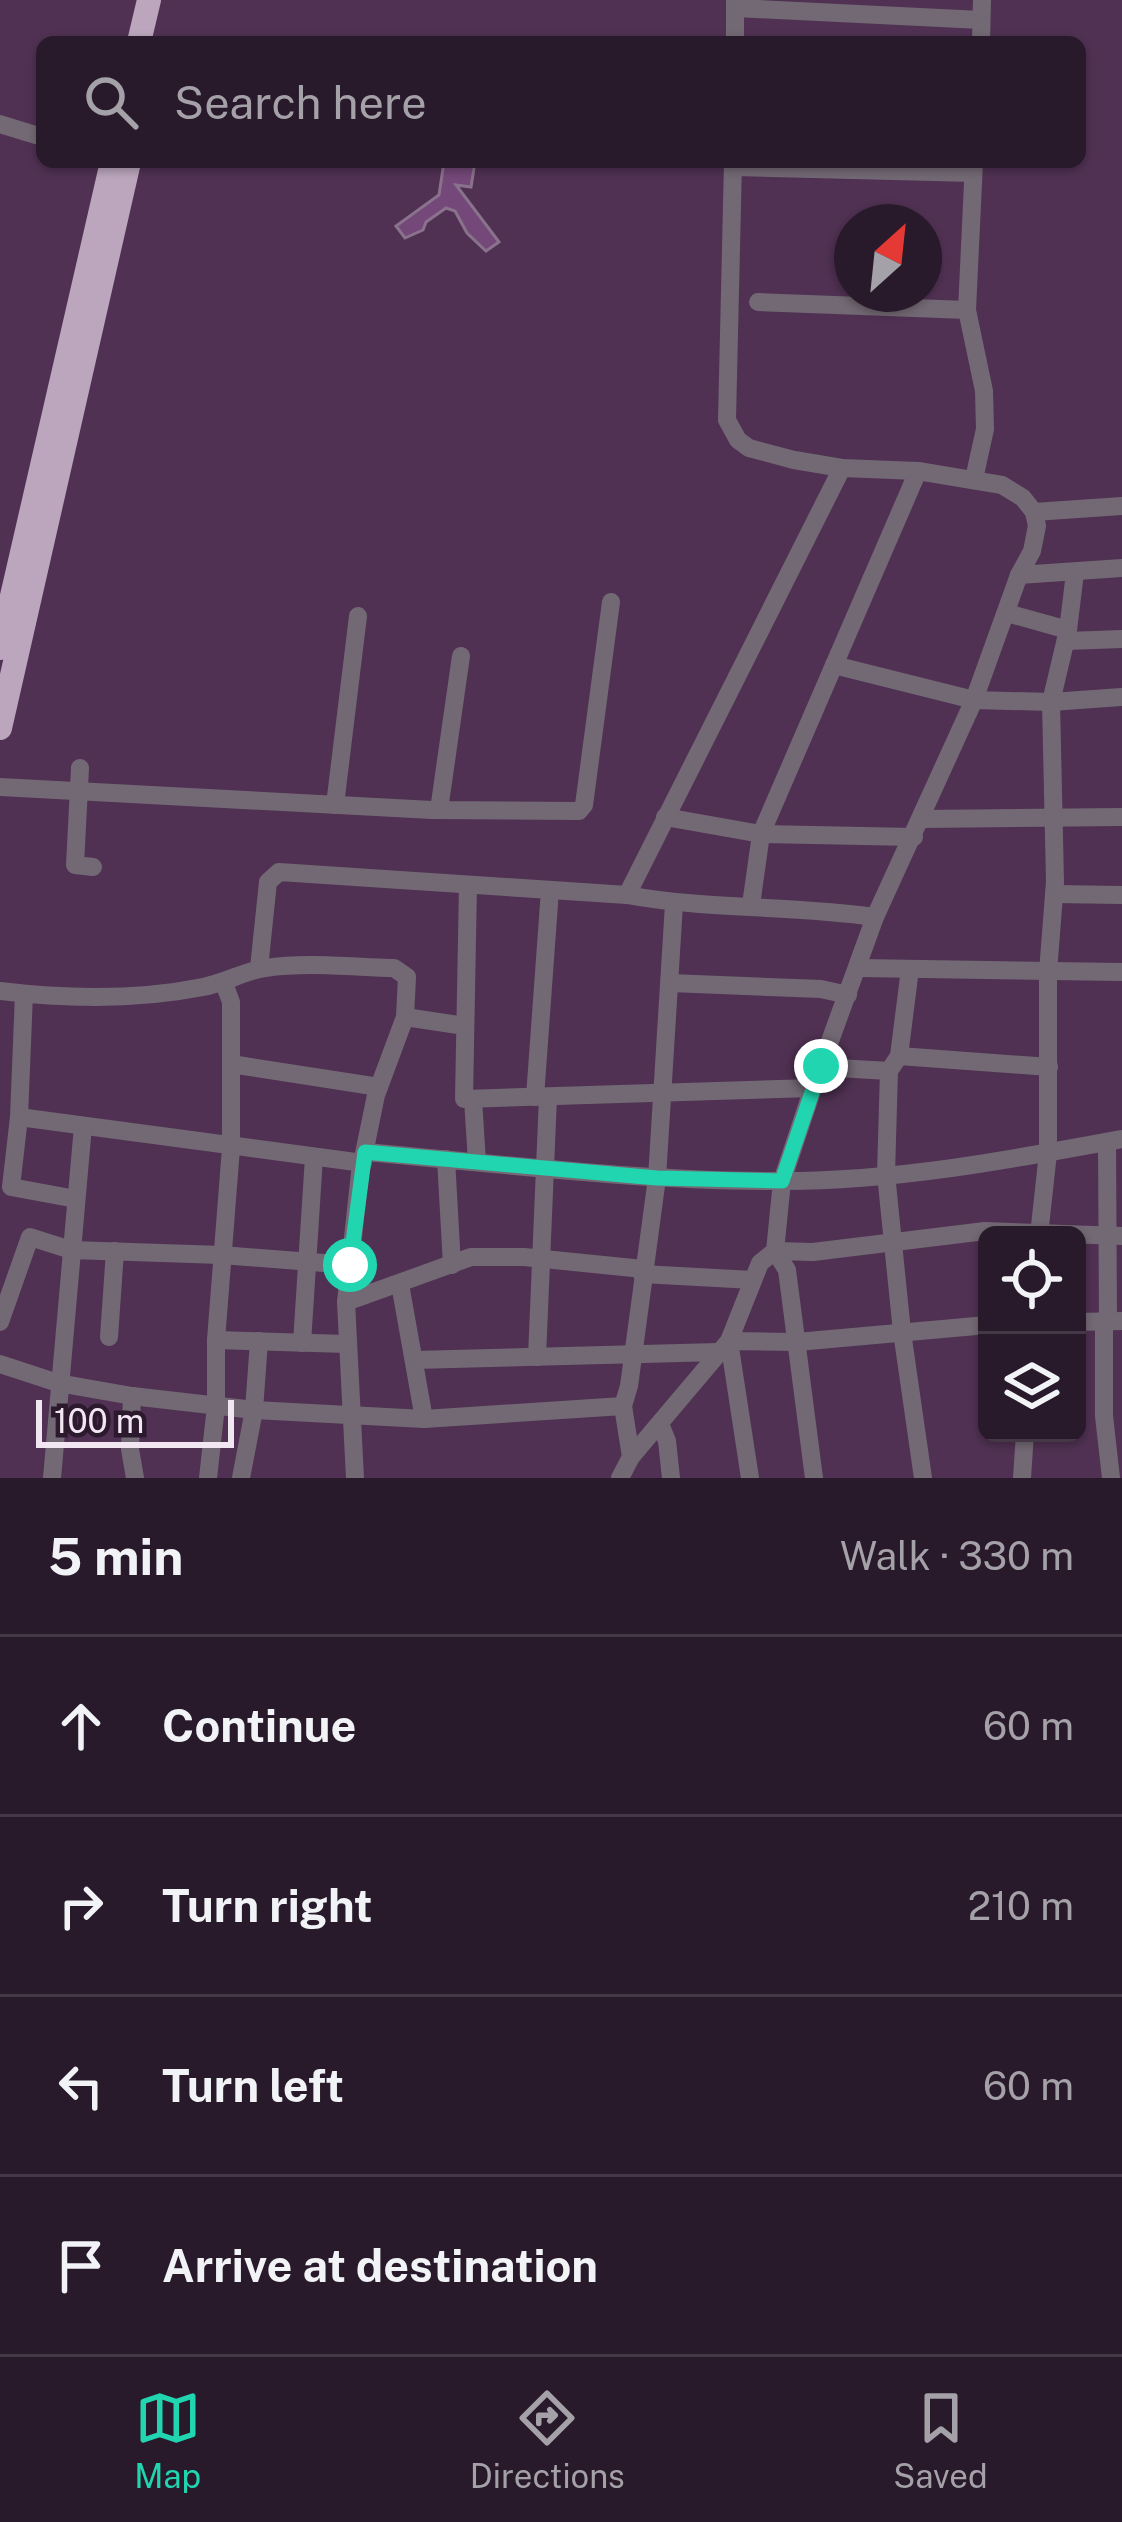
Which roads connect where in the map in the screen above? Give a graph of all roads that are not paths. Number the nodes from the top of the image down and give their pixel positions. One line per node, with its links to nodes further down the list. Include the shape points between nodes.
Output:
1 (149, 0): 5 (main road)
2 (166, 0): 6 (main road)
3 (735, 4): 4 (street); 7 (street)
4 (982, 10)
5 (140, 36)
6 (157, 36)
7 (735, 36)
8 (0, 124): 9 (street)
9 (36, 135)
10 (111, 168): 29 (main road)
11 (128, 168): 35 (main road)
12 (733, 168): 16 (street, via 727,420 749,448)
13 (973, 168): 15 (street)
14 (758, 302): 15 (street)
15 (967, 310): 18 (street, via 984,391)
16 (842, 468): 17 (street); 41 (street)
17 (918, 471): 18 (street); 31 (street)
18 (974, 479): 20 (street, via 1002,485)
19 (1122, 506): 20 (street)
20 (1034, 512): 23 (street, via 1032,551)
21 (1122, 568): 22 (street)
22 (1075, 573): 23 (street); 27 (street)
23 (1019, 575): 25 (street)
24 (611, 602): 40 (street, via 584,805)
25 (1007, 613): 27 (street); 33 (street)
26 (358, 616): 39 (street)
27 (1068, 635): 28 (street); 34 (street)
28 (1122, 639)
29 (0, 648)
30 (461, 656): 40 (street)
31 (834, 665): 33 (street); 45 (street)
32 (1122, 697): 34 (street)
33 (974, 700): 34 (street); 44 (street)
34 (1051, 702): 42 (street)
35 (0, 728)
36 (80, 768): 38 (street)
37 (0, 787): 38 (street)
38 (79, 791): 39 (street); 46 (street, via 75,865)
39 (335, 805): 40 (street)
40 (439, 810)
41 (665, 817): 45 (street); 50 (street)
42 (1054, 817): 43 (street); 44 (street); 49 (street)
43 (1122, 817)
44 (918, 828): 45 (street); 54 (street)
45 (761, 834): 53 (street)
46 (93, 866)
47 (468, 885): 48 (street); 55 (street, via 279,872 268,881); 66 (street)
48 (550, 890): 50 (street); 74 (street)
49 (1054, 894): 51 (street); 58 (street)
50 (627, 895): 52 (street)
51 (1122, 895)
52 (674, 904): 53 (street); 61 (street)
53 (751, 905): 54 (street)
54 (875, 917): 56 (street)
55 (259, 968): 60 (street); 65 (street, via 394,968 407,977)
56 (859, 968): 57 (street); 64 (street)
57 (910, 969): 58 (street); 68 (street)
58 (1048, 972): 59 (street); 70 (street)
59 (1122, 972)
60 (224, 983): 63 (street, via 165,994); 67 (street)
61 (670, 983): 64 (street); 73 (street)
62 (0, 991): 63 (street)
63 (23, 994): 76 (street)
64 (848, 995): 69 (street)
65 (406, 1017): 66 (street); 71 (street)
66 (465, 1026): 75 (street, via 464,1099)
67 (231, 1064): 71 (street); 79 (street)
68 (894, 1064): 69 (street); 70 (street); 86 (street)
69 (821, 1066): 72 (street)
70 (1049, 1066): 80 (street)
71 (379, 1087): 82 (street)
72 (813, 1088): 73 (street); 88 (street)
73 (665, 1094): 74 (street); 87 (street)
74 (542, 1097): 75 (street); 85 (street)
75 (473, 1099): 84 (street)
76 (20, 1117): 77 (street); 89 (street, via 10,1187)
77 (83, 1126): 79 (street); 89 (street)
78 (1115, 1141): 80 (street); 93 (street)
79 (231, 1148): 81 (street); 98 (street)
80 (1048, 1154): 86 (street); 90 (street)
81 (314, 1157): 82 (street); 100 (street)
82 (364, 1158): 83 (street); 102 (street)
83 (446, 1160): 84 (street); 101 (street)
84 (478, 1162): 85 (street)
85 (545, 1168): 87 (street); 99 (street)
86 (886, 1174): 88 (street); 94 (street)
87 (657, 1178): 88 (street); 103 (street)
88 (782, 1181): 96 (street)
89 (76, 1199): 95 (street)
90 (1040, 1226)
91 (978, 1233): 94 (street)
92 (1086, 1236): 93 (street)
93 (1116, 1236): 108 (street)
94 (893, 1244): 96 (street); 110 (street)
95 (71, 1250): 97 (street); 107 (street, via 29,1237); 122 (street)
96 (776, 1250): 104 (street); 115 (street, via 787,1270)
97 (115, 1251): 98 (street); 111 (street)
98 (222, 1255): 100 (street); 112 (street)
99 (539, 1258): 101 (street); 103 (street); 119 (street)
100 (307, 1260): 102 (street); 114 (street)
101 (452, 1264): 105 (street)
102 (350, 1265): 106 (street)
103 (643, 1272): 104 (street); 118 (street)
104 (753, 1280): 117 (street)
105 (400, 1284): 106 (street); 120 (street)
106 (346, 1301): 116 (street)
107 (0, 1322)
108 (1111, 1322): 143 (street, via 1104,1416)
109 (978, 1326): 110 (street)
110 (902, 1332): 115 (street); 141 (street)
111 (109, 1336)
112 (216, 1340): 113 (street); 124 (street)
113 (259, 1341): 114 (street); 126 (street)
114 (302, 1342): 116 (street)
115 (796, 1342): 117 (street); 140 (street)
116 (347, 1344): 127 (street)
117 (724, 1347): 118 (street); 129 (street); 139 (street)
118 (633, 1353): 119 (street); 125 (street)
119 (537, 1357): 120 (street)
120 (414, 1360): 128 (street)
121 (0, 1364): 122 (street)
122 (58, 1383): 123 (street); 132 (street)
123 (132, 1396): 124 (street); 133 (street)
124 (216, 1406): 126 (street); 134 (street)
125 (622, 1406): 128 (street); 131 (street)
126 (254, 1410): 127 (street); 135 (street)
127 (352, 1415): 128 (street); 136 (street)
128 (424, 1419)
129 (660, 1424): 131 (street); 138 (street)
130 (1024, 1442): 142 (street)
131 (631, 1457): 137 (street)
132 (52, 1478)
133 (135, 1478)
134 (208, 1478)
135 (241, 1478)
136 (355, 1478)
137 (620, 1478)
138 (670, 1478)
139 (750, 1478)
140 (814, 1478)
141 (923, 1478)
142 (1022, 1478)
143 (1112, 1478)

